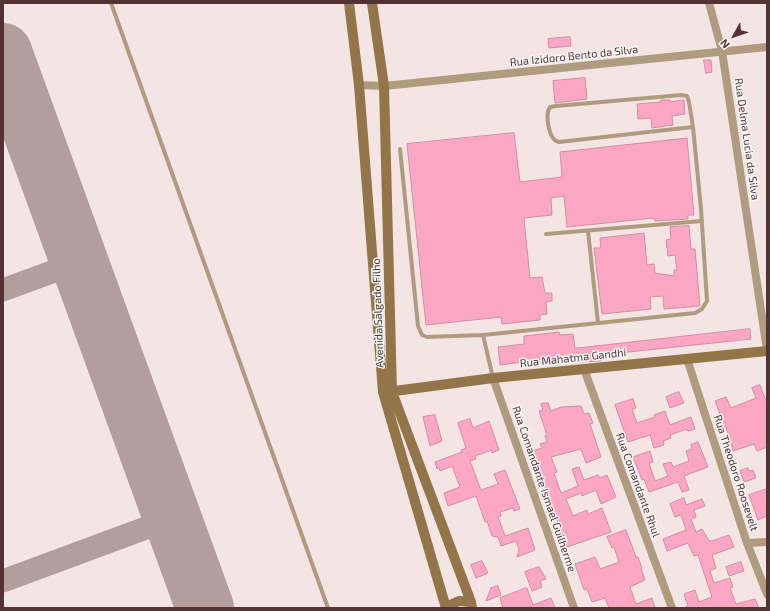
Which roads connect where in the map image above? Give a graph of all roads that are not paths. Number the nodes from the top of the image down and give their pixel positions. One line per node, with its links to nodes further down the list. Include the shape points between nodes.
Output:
1 (111, 3): 26 (lane)
2 (349, 3): 7 (street)
3 (372, 3): 8 (street, Avenida Salgado Filho)
4 (709, 3): 6 (street, Rua Delma Lucia da Silva)
5 (767, 47): 6 (street, Rua Izidoro Bento da Silva)
6 (722, 51): 8 (street, Rua Izidoro Bento da Silva); 16 (street, Rua Delma Lucia da Silva)
7 (359, 85): 8 (street, Rua Izidoro Bento da Silva); 20 (street)
8 (384, 86): 20 (street, Avenida Salgado Filho)
9 (693, 127): 9 (lane, via 559,142 550,136 548,112 550,107 556,106 681,95 687,96); 11 (lane)
10 (400, 149): 15 (lane, via 418,326 422,335)
11 (702, 221): 12 (lane); 14 (lane, via 707,301 702,309 695,313)
12 (588, 231): 13 (lane); 14 (lane)
13 (546, 234)
14 (598, 322): 15 (lane)
15 (483, 335): 19 (lane)
16 (767, 351): 17 (street, Rua Mahatma Gandhi)
17 (687, 359): 18 (street, Rua Mahatma Gandhi); 22 (street, Rua Theodoro Roosevelt)
18 (584, 369): 19 (street, Rua Mahatma Gandhi); 28 (street, Rua Comandante Rhul)
19 (493, 378): 20 (street, Rua Mahatma Gandhi); 27 (street, Rua Comandante Ismael Guilherme)
20 (387, 392): 24 (street, Avenida Salgado Filho); 25 (street, Avenida Salgado Filho)
21 (767, 542): 22 (street)
22 (748, 543): 23 (street, Rua Theodoro Roosevelt)
23 (767, 594)
24 (472, 605): 25 (street, via 459,601)
25 (446, 607)
26 (328, 608)
27 (574, 608)
28 (672, 608)

